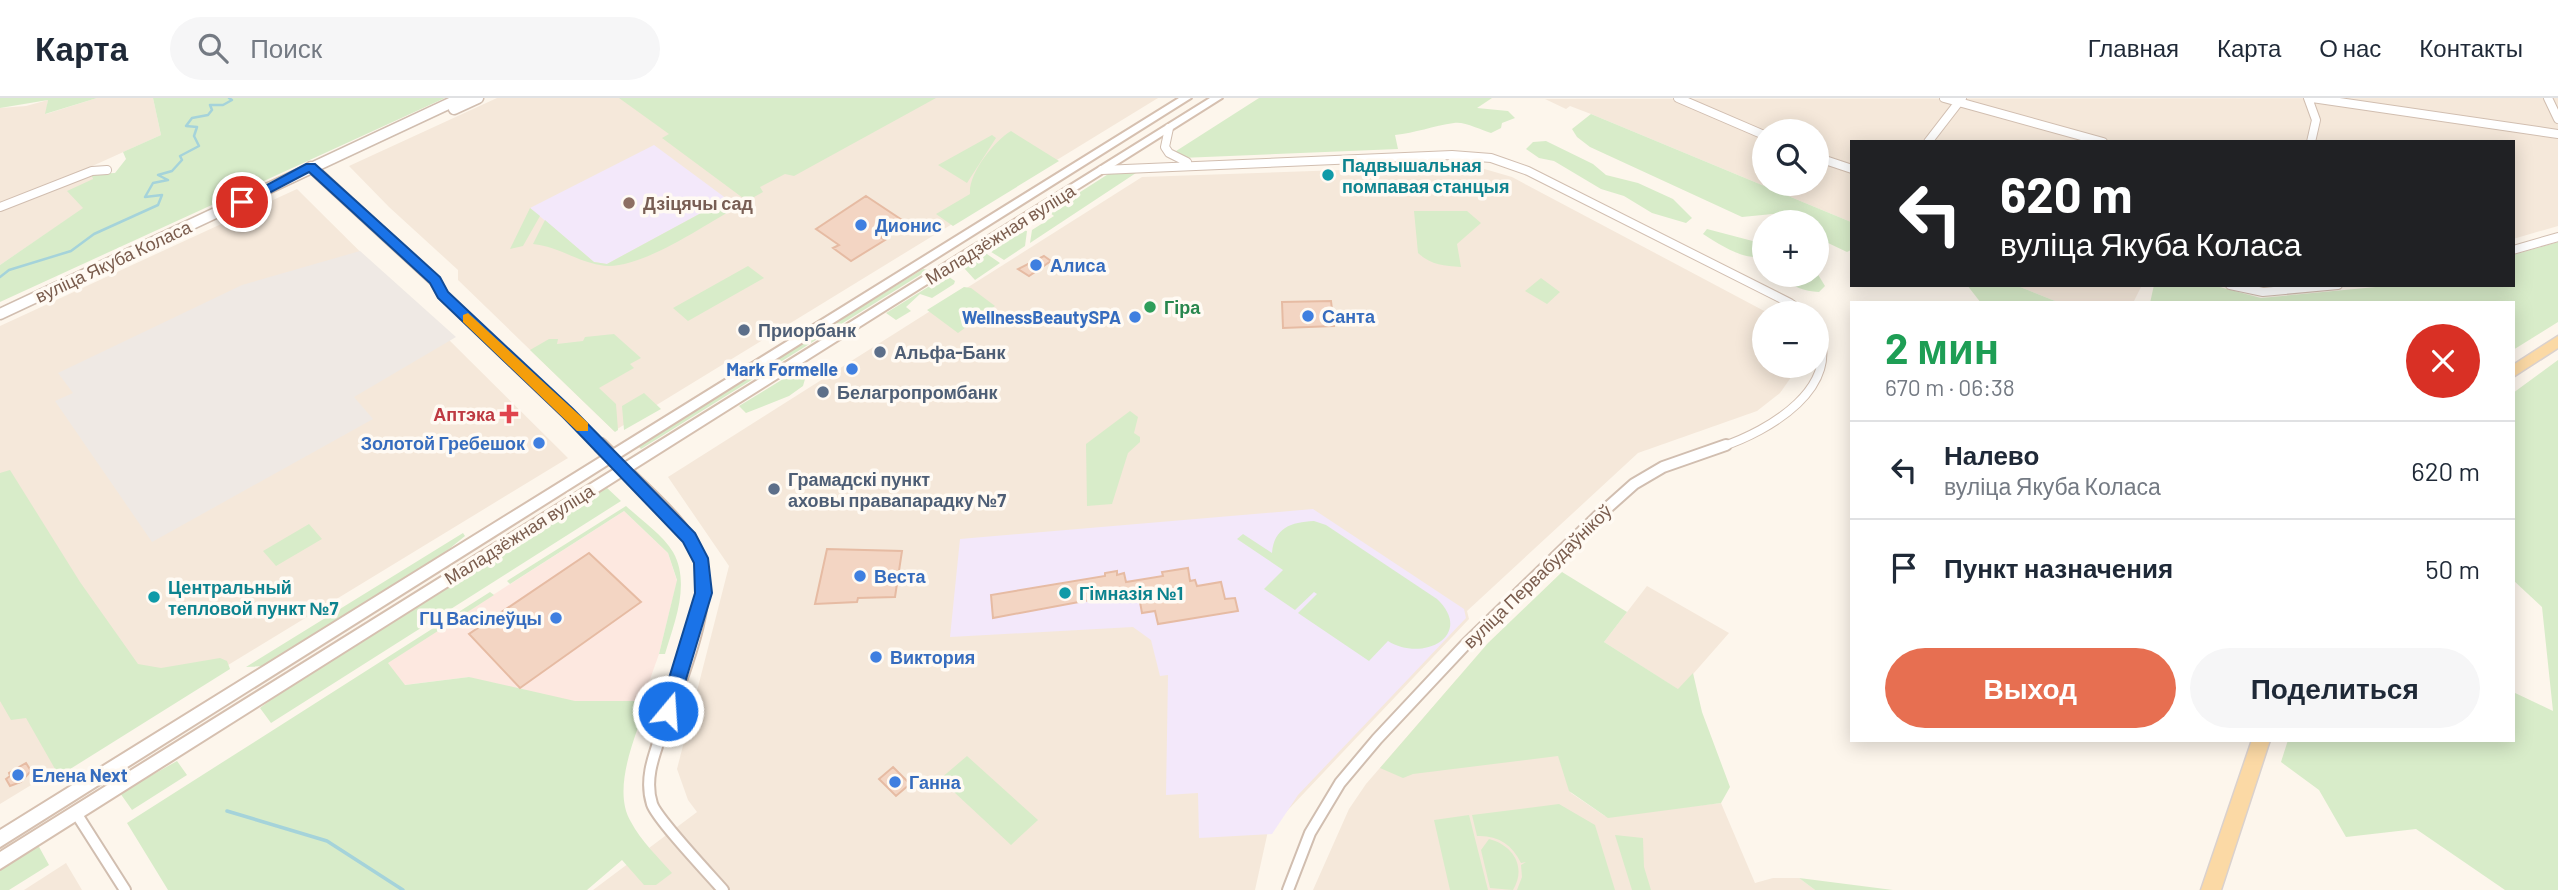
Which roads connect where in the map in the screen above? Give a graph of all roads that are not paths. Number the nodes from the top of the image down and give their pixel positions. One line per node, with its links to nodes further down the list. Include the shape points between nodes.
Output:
1 (461, 98): 21 (street, вуліца Якуба Коласа)
2 (478, 98): 21 (street, вуліца Якуба Коласа)
3 (1186, 98): 33 (main road, Маладзёжная вуліца)
4 (1217, 98): 11 (main road, Маладзёжная вуліца)
5 (1678, 98): 12 (street)
6 (1944, 98): 9 (street)
7 (2310, 98): 13 (street); 16 (street, via 2316,120)
8 (2548, 98): 10 (street)
9 (1960, 100): 14 (street); 15 (street)
10 (2558, 118)
11 (1169, 128): 18 (street, via 1165,147); 22 (main road, Маладзёжная вуліца)
12 (1752, 130)
13 (2558, 134)
14 (1930, 140)
15 (2096, 140)
16 (2311, 140)
17 (1829, 161): 19 (street)
18 (1191, 164): 22 (street); 28 (street, via 1452,155 1491,158 1528,171)
19 (1850, 168)
20 (107, 170): 23 (street, via 92,171)
21 (314, 170): 29 (street, вуліца Якуба Коласа); 33 (street, via 435,281 443,295)
22 (1102, 170): 34 (main road, Маладзёжная вуліца)
23 (0, 207)
24 (2558, 237): 25 (street)
25 (2515, 249)
26 (2239, 287): 27 (street, via 2263,292)
27 (2317, 287)
28 (1786, 301)
29 (0, 314)
30 (2558, 341): 31 (main road)
31 (2515, 371)
32 (1818, 378): 44 (street, вуліца Первабудаўнікоў, via 1778,420 1663,466 1632,486 1463,646 1347,771 1328,799)
33 (611, 456): 34 (main road); 35 (main road, Маладзёжная вуліца)
34 (624, 468): 36 (main road, Маладзёжная вуліца); 43 (street, via 689,537 702,562 704,593 648,786 658,816)
35 (250, 682): 36 (main road); 38 (main road, Маладзёжная вуліца)
36 (260, 696): 39 (main road, Маладзёжная вуліца)
37 (2260, 742): 45 (main road)
38 (66, 797): 39 (main road); 40 (main road, Маладзёжная вуліца)
39 (76, 813): 41 (main road, Маладзёжная вуліца); 42 (street)
40 (0, 839)
41 (0, 861)
42 (125, 890)
43 (723, 890)
44 (1289, 890)
45 (2211, 890)

